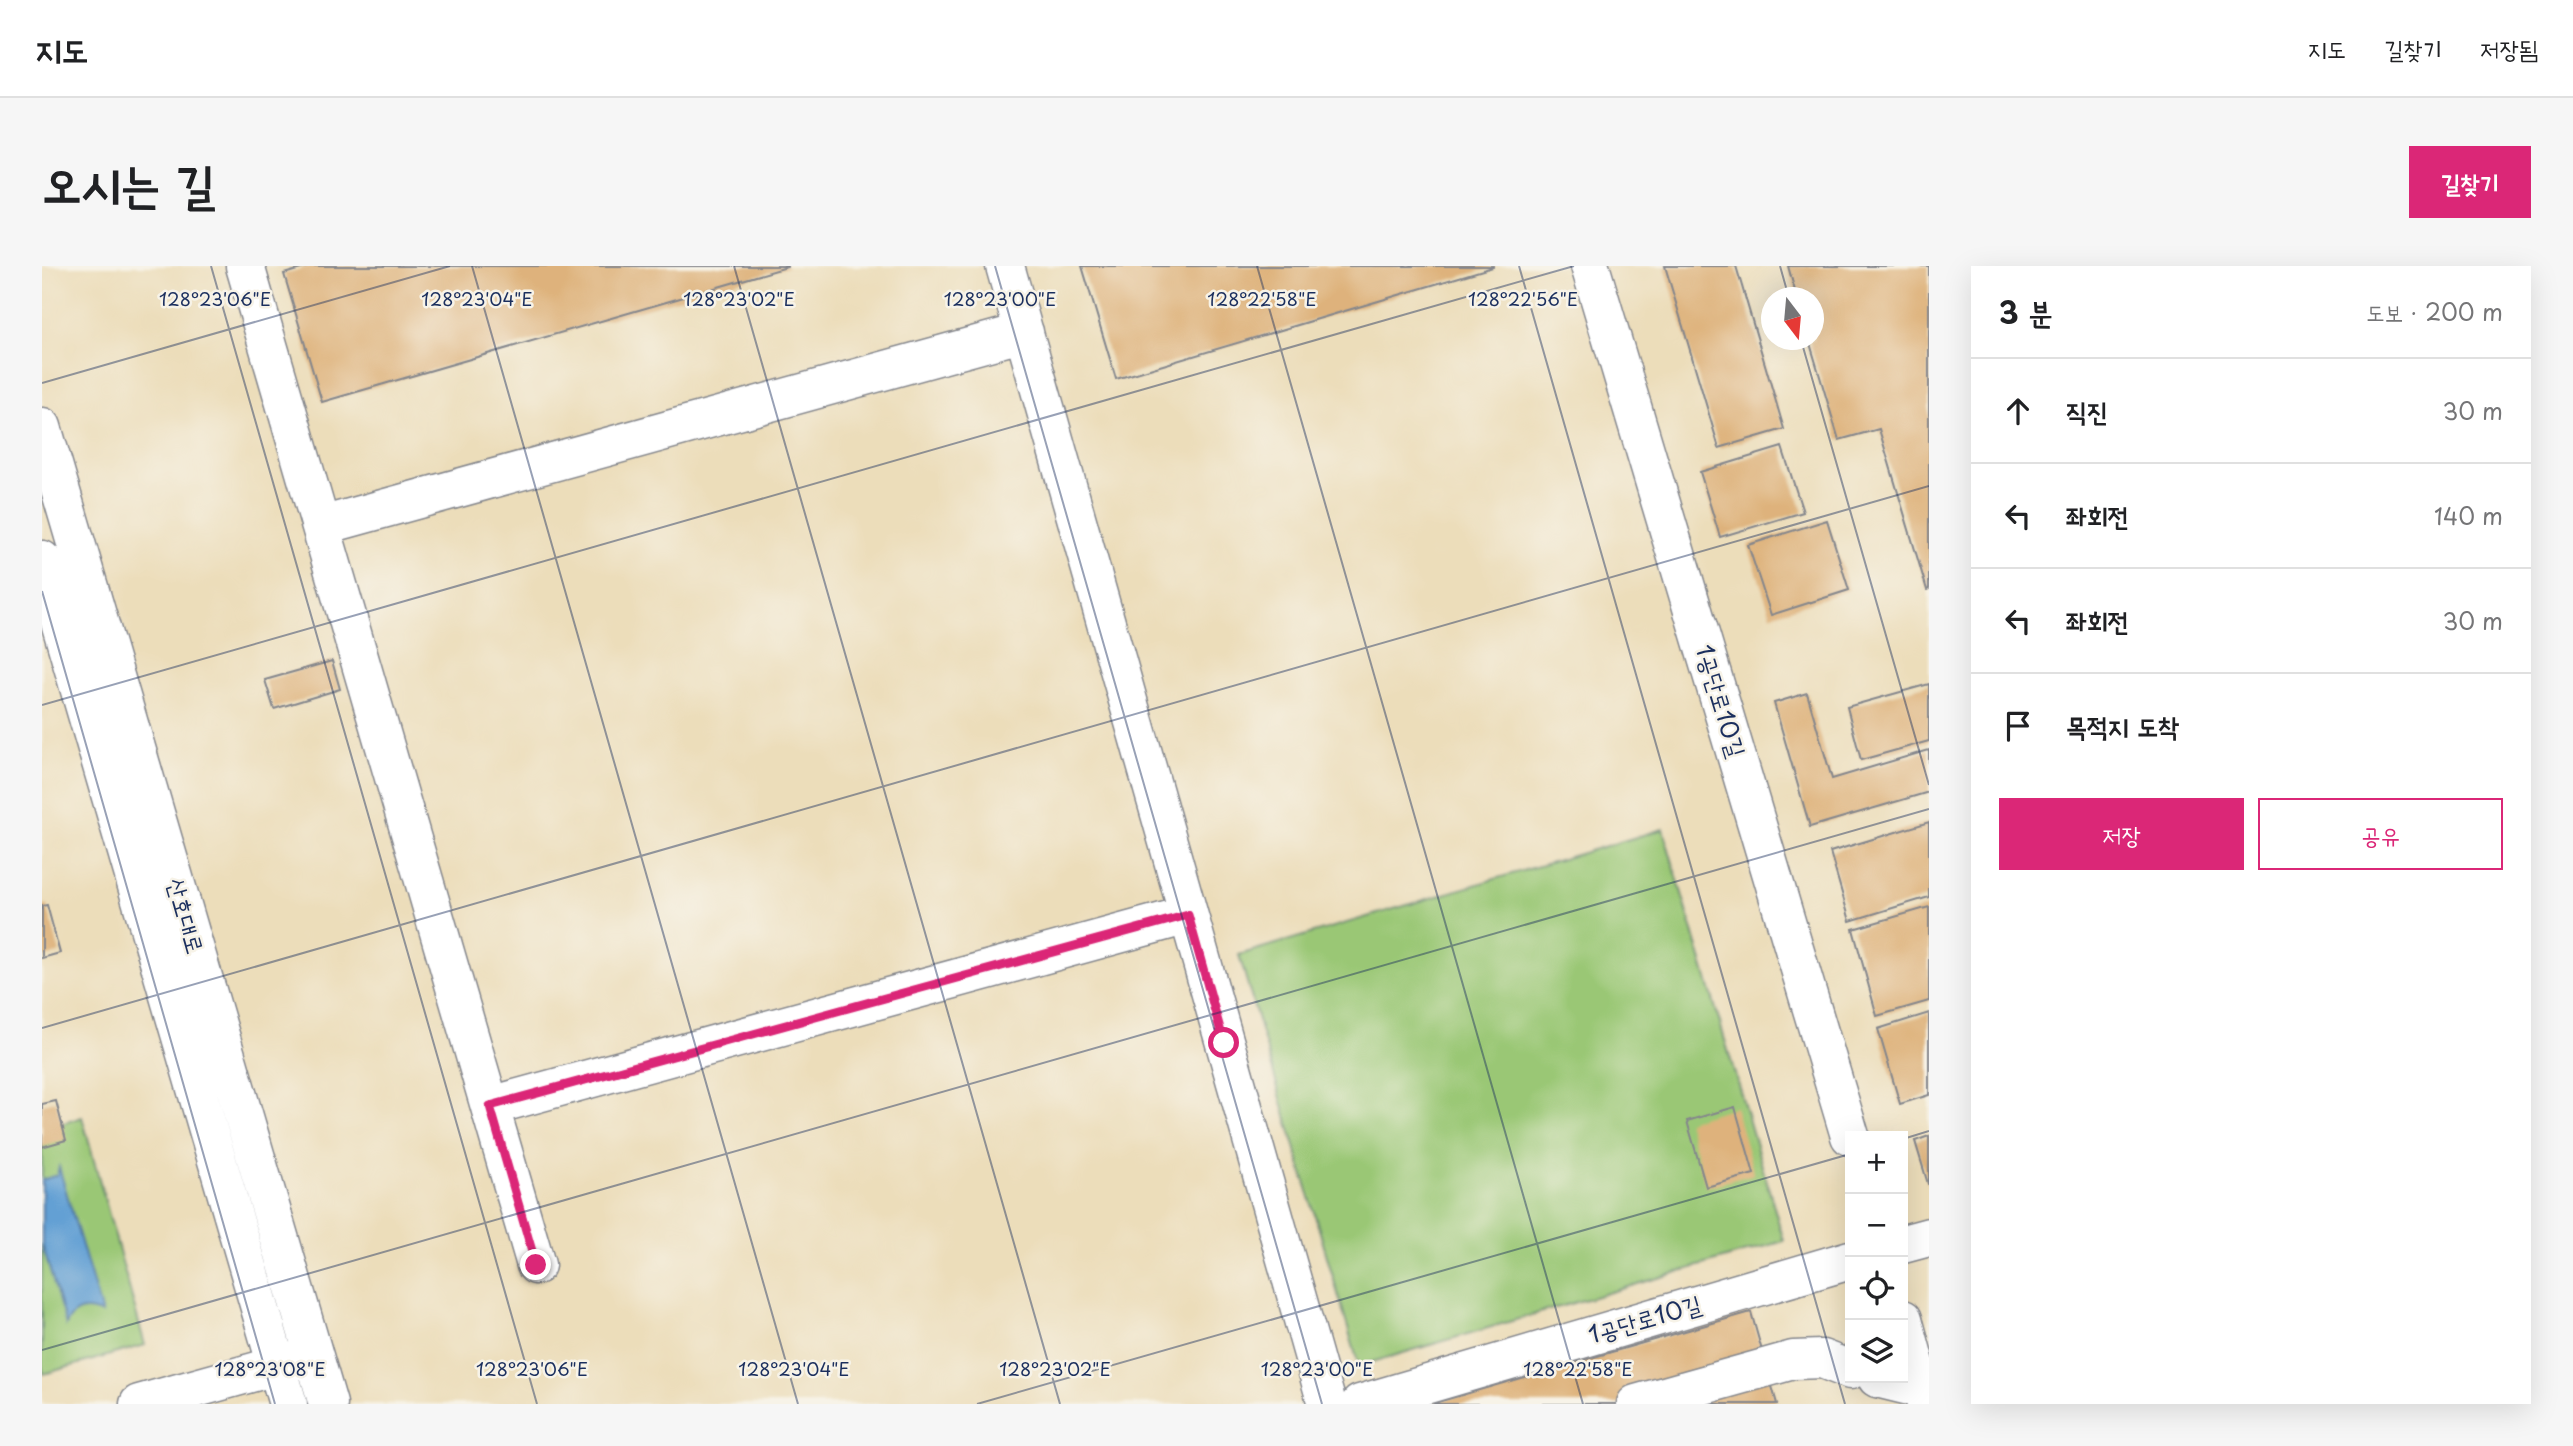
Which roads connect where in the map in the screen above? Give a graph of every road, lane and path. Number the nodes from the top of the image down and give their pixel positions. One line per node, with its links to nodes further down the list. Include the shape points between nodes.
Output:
1 (246, 266): 6 (main road)
2 (1005, 266): 4 (main road)
3 (1590, 266): 10 (main road, 1공단로10길)
4 (1024, 332): 6 (main road); 8 (main road)
5 (42, 427): 16 (main road, 산호대로)
6 (321, 526): 9 (main road)
7 (42, 560): 17 (main road, 산호대로)
8 (1188, 915): 9 (main road); 24 (main road)
9 (490, 1106): 14 (main road)
10 (1849, 1131)
11 (1929, 1237): 12 (main road)
12 (1908, 1243)
13 (1845, 1261): 25 (main road, 1공단로10길)
14 (536, 1265)
15 (1903, 1320): 20 (main road)
16 (314, 1356): 17 (main road); 23 (main road, 산호대로)
17 (277, 1366): 21 (main road); 22 (main road, 산호대로)
18 (1845, 1368): 26 (main road, via 1822,1359 1793,1360)
19 (1890, 1383): 20 (main road)
20 (1924, 1396)
21 (139, 1404)
22 (288, 1404)
23 (328, 1404)
24 (1327, 1404)
25 (1360, 1404)
26 (1636, 1404)

